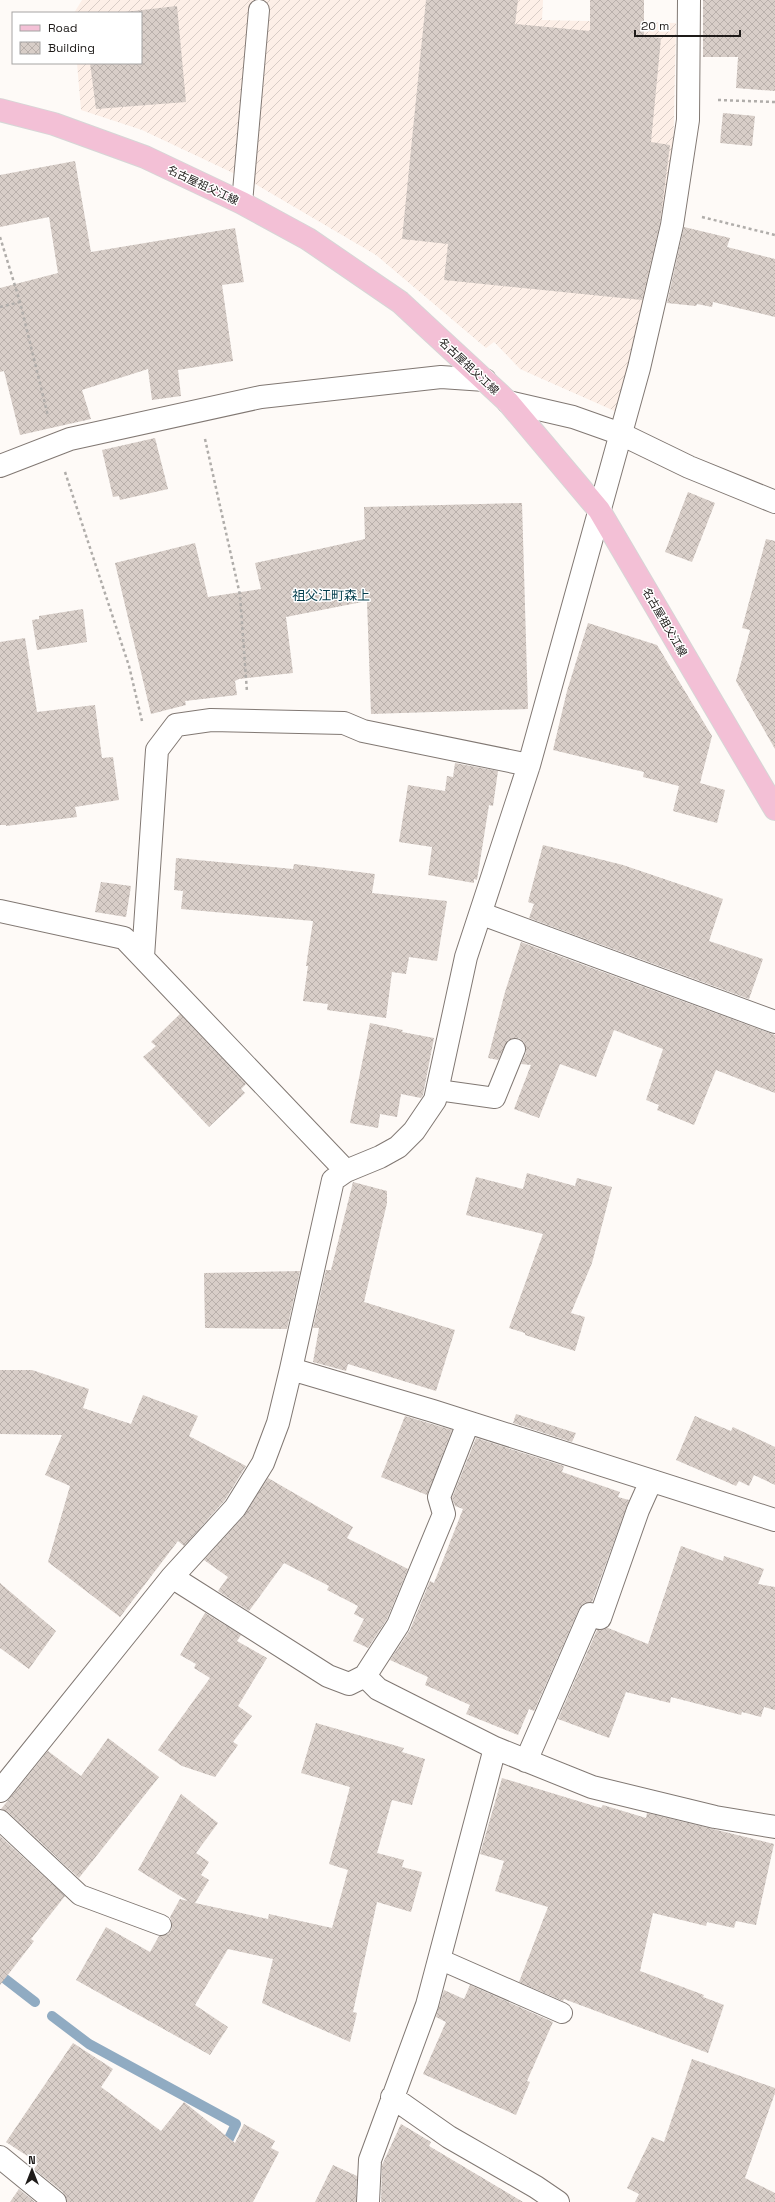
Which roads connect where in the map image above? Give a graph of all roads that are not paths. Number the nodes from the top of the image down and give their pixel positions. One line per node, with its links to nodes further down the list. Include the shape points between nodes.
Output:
1 (689, 0): 7 (street, via 688,120 675,210 641,360)
2 (259, 10): 4 (lane)
3 (0, 110): 4 (main road, 名古屋祖父江線, via 54,124 145,157)
4 (242, 203): 5 (main road, 名古屋祖父江線, via 308,239 400,302)
5 (486, 380): 6 (main road, 名古屋祖父江線); 8 (street, via 441,377 261,397 70,439)
6 (508, 402): 7 (street, via 573,417); 10 (main road, 名古屋祖父江線)
7 (621, 434): 9 (street, via 689,467); 10 (street)
8 (0, 466)
9 (775, 502)
10 (599, 510): 11 (street); 12 (main road, 名古屋祖父江線)
11 (529, 765): 14 (street); 15 (street, via 363,731 344,722 211,720 176,726 157,750)
12 (775, 809)
13 (0, 912): 15 (street, via 124,938)
14 (482, 914): 16 (street); 18 (street, via 466,957)
15 (144, 957): 19 (street)
16 (775, 1022)
17 (515, 1049): 18 (lane, via 495,1098)
18 (438, 1090): 19 (street, via 435,1100 414,1131 398,1147)
19 (346, 1171): 20 (street, via 333,1180)
20 (291, 1369): 21 (street); 24 (street, via 278,1423 263,1463 235,1508)
21 (468, 1423): 22 (street); 25 (street, via 439,1497 444,1514 398,1625)
22 (651, 1481): 23 (street); 27 (street, via 638,1510 600,1618 590,1614)
23 (775, 1520)
24 (172, 1577): 25 (street, via 328,1676 349,1684); 28 (street)
25 (365, 1676): 26 (street, via 378,1689)
26 (494, 1748): 27 (street); 32 (street)
27 (526, 1761): 30 (street, via 592,1786 715,1817)
28 (0, 1791)
29 (0, 1820): 31 (lane, via 80,1895)
30 (775, 1827)
31 (161, 1926)
32 (439, 1959): 33 (lane); 34 (street, via 427,2005)
33 (562, 2013)
34 (392, 2097): 37 (street, via 370,2160); 38 (street, via 449,2137)
35 (0, 2157): 36 (street)
36 (55, 2202)
37 (368, 2202)
38 (558, 2202)

